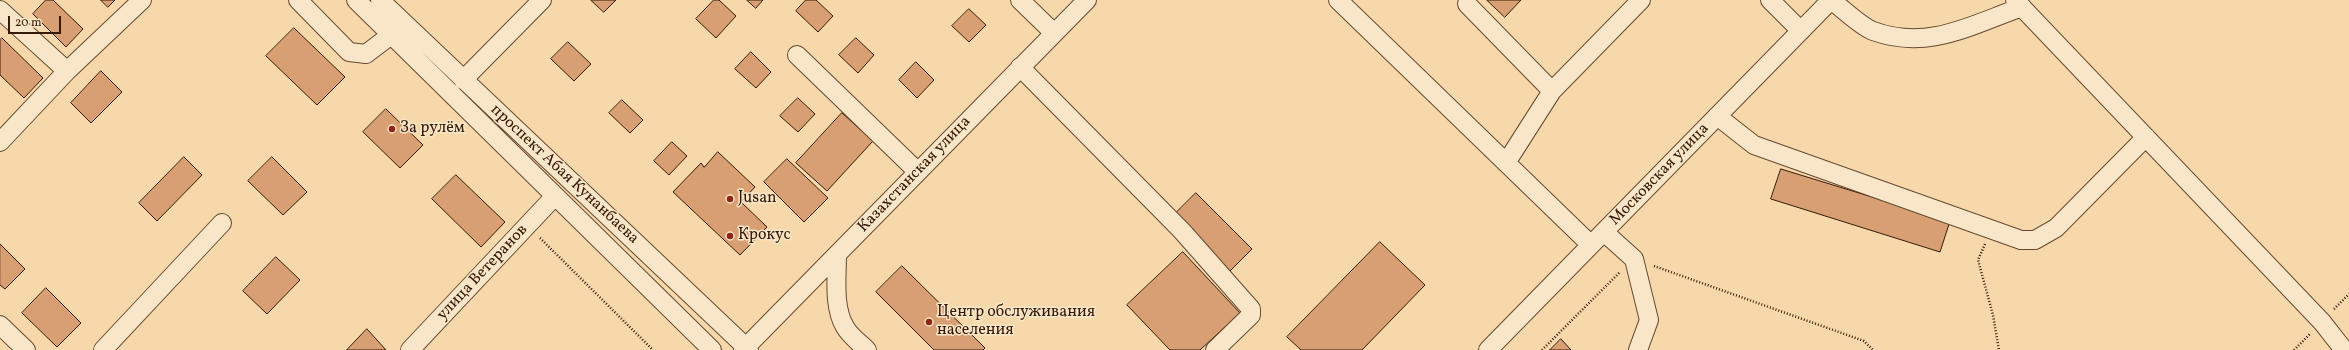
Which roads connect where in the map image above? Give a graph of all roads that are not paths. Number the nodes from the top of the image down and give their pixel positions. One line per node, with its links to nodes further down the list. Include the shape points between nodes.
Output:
1 (142, 0): 20 (street)
2 (298, 0): 17 (street, via 349,52 366,54)
3 (356, 0): 17 (street, проспект Абая Кунанбаева)
4 (380, 0): 21 (street, проспект Абая Кунанбаева)
5 (542, 0): 21 (street)
6 (1020, 0): 16 (street)
7 (1087, 0): 16 (street, Казахстанская улица)
8 (1338, 0): 26 (street)
9 (1641, 0): 22 (street)
10 (1770, 0): 15 (street)
11 (1831, 0): 12 (street, via 1872,30 1916,39 1938,38); 15 (street, Московская улица)
12 (2019, 3): 24 (street)
13 (1467, 4): 22 (street)
14 (0, 10): 20 (street)
15 (1801, 31): 23 (street, Московская улица)
16 (1054, 33): 19 (street, Казахстанская улица)
17 (391, 35): 28 (street, проспект Абая Кунанбаева)
18 (797, 55): 27 (street)
19 (1020, 67): 27 (street, Казахстанская улица); 40 (street, via 1182,231 1251,309 1251,315)
20 (67, 72): 25 (street)
21 (463, 80): 34 (street, проспект Абая Кунанбаева)
22 (1552, 91): 26 (street)
23 (1718, 116): 24 (street, via 1754,145 2021,240 2035,240 2056,228); 30 (street, Московская улица)
24 (2146, 137): 43 (street, via 2322,322)
25 (0, 142)
26 (1506, 164): 31 (street)
27 (918, 172): 32 (street, Казахстанская улица)
28 (555, 196): 37 (street, улица Ветеранов); 38 (street, проспект Абая Кунанбаева)
29 (222, 223): 36 (street)
30 (1604, 232): 31 (street, Московская улица); 42 (street, via 1634,259 1649,320)
31 (1591, 245): 41 (street, Московская улица)
32 (837, 255): 34 (street, Казахстанская улица); 39 (street, via 841,320 845,329)
33 (0, 325): 35 (street)
34 (746, 349)
35 (26, 350)
36 (103, 350)
37 (410, 350)
38 (712, 350)
39 (867, 350)
40 (1215, 350)
41 (1488, 350)
42 (1638, 350)
43 (2344, 350)

